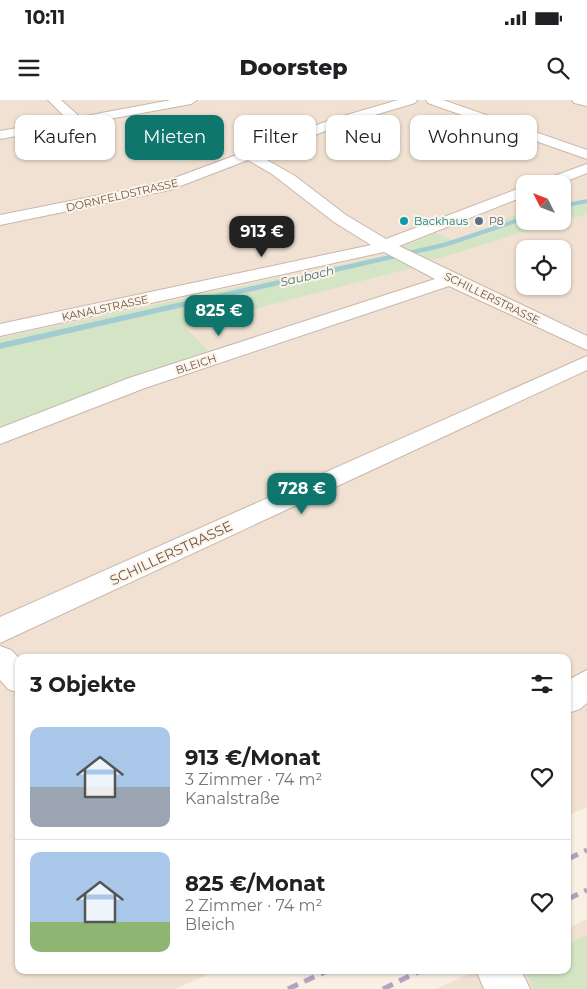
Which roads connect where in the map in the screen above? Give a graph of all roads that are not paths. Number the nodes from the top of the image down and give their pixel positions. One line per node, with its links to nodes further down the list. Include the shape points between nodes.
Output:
1 (54, 100): 7 (street)
2 (191, 100): 8 (street)
3 (411, 100): 9 (street, DORNFELDSTRASSE)
4 (432, 100): 12 (street)
5 (578, 100): 6 (street)
6 (587, 102)
7 (70, 115)
8 (114, 115)
9 (316, 130)
10 (15, 133): 11 (street)
11 (0, 135)
12 (587, 155)
13 (239, 160): 18 (street, DORNFELDSTRASSE, via 165,187)
14 (258, 160): 19 (street, SCHILLERSTRASSE, via 334,215)
15 (587, 168): 16 (street)
16 (569, 175)
17 (516, 196): 19 (street, KANALSTRASSE)
18 (0, 220)
19 (391, 249): 20 (street, SCHILLERSTRASSE); 21 (street, KANALSTRASSE)
20 (453, 279): 22 (street, SCHILLERSTRASSE); 24 (street, BLEICH, via 137,383)
21 (0, 330)
22 (587, 344)
23 (587, 362): 25 (street, SCHILLERSTRASSE)
24 (0, 437)
25 (0, 632)
26 (0, 659): 27 (street)
27 (15, 675)
28 (587, 684): 29 (street)
29 (571, 697)
30 (500, 974): 31 (street)
31 (508, 989)

